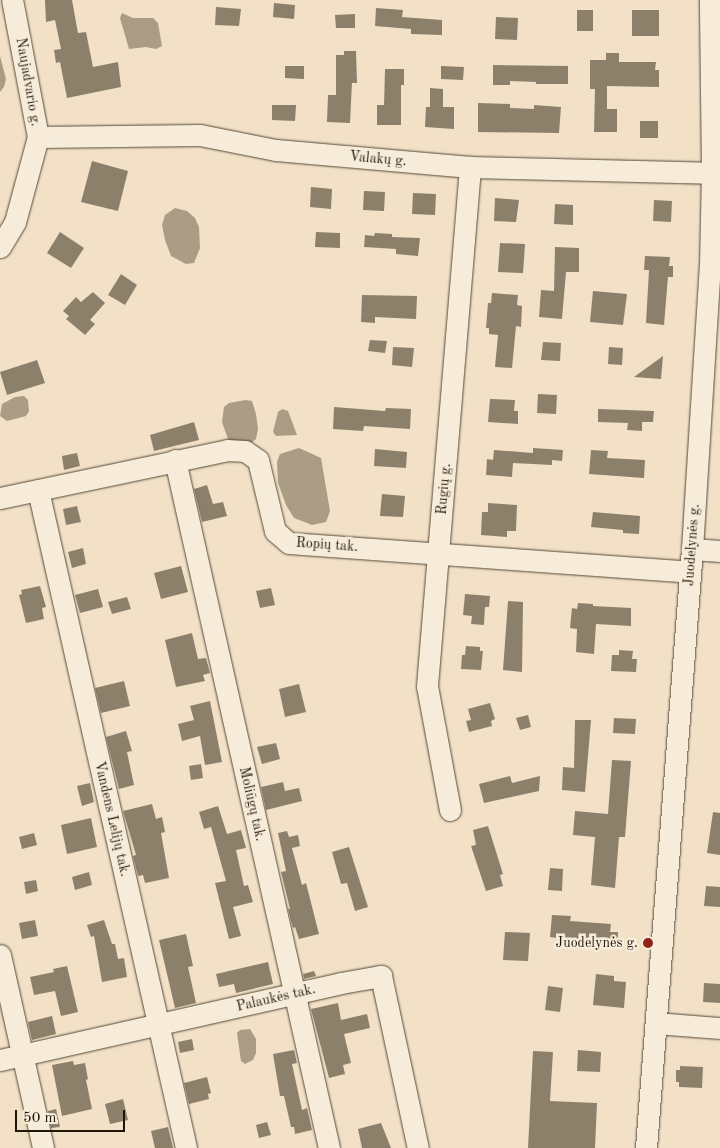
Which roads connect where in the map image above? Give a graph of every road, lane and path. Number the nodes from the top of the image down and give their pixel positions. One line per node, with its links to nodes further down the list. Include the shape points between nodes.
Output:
1 (12, 0): 3 (street, Naujadvario g.)
2 (710, 0): 5 (street, Juodelynės g.)
3 (38, 137): 4 (street, Valakų g., via 200,135 276,150); 6 (street, Naujadvario g., via 15,222)
4 (470, 166): 5 (street, Valakų g.); 12 (street, Rugių g.)
5 (716, 173): 10 (street, Juodelynės g.)
6 (0, 247)
7 (176, 460): 8 (street, Ropių tak.); 12 (street, Ropių tak., via 228,450 246,451 258,460 275,531 289,543); 16 (street, Moliūgų tak.)
8 (38, 490): 9 (street, Ropių tak.); 18 (street, Vandens Lelijų tak.)
9 (0, 498)
10 (692, 549): 11 (street); 13 (street, Juodelynės g.)
11 (720, 551)
12 (438, 553): 13 (street, Ropių tak.); 14 (street, Rugių g., via 427,686)
13 (690, 572): 17 (street, Juodelynės g.)
14 (450, 810)
15 (0, 955): 20 (street)
16 (295, 994): 18 (street, Palaukės tak.); 24 (street, Moliūgų tak.); 25 (street, Palaukės tak., via 381,976)
17 (656, 1023): 19 (street); 26 (street, Juodelynės g.)
18 (158, 1025): 20 (street, Palaukės tak.); 23 (street, Vandens Lelijų tak.)
19 (720, 1028)
20 (22, 1055): 21 (street, Palaukės tak.); 22 (street)
21 (0, 1060)
22 (43, 1148)
23 (186, 1148)
24 (329, 1148)
25 (418, 1148)
26 (646, 1148)

